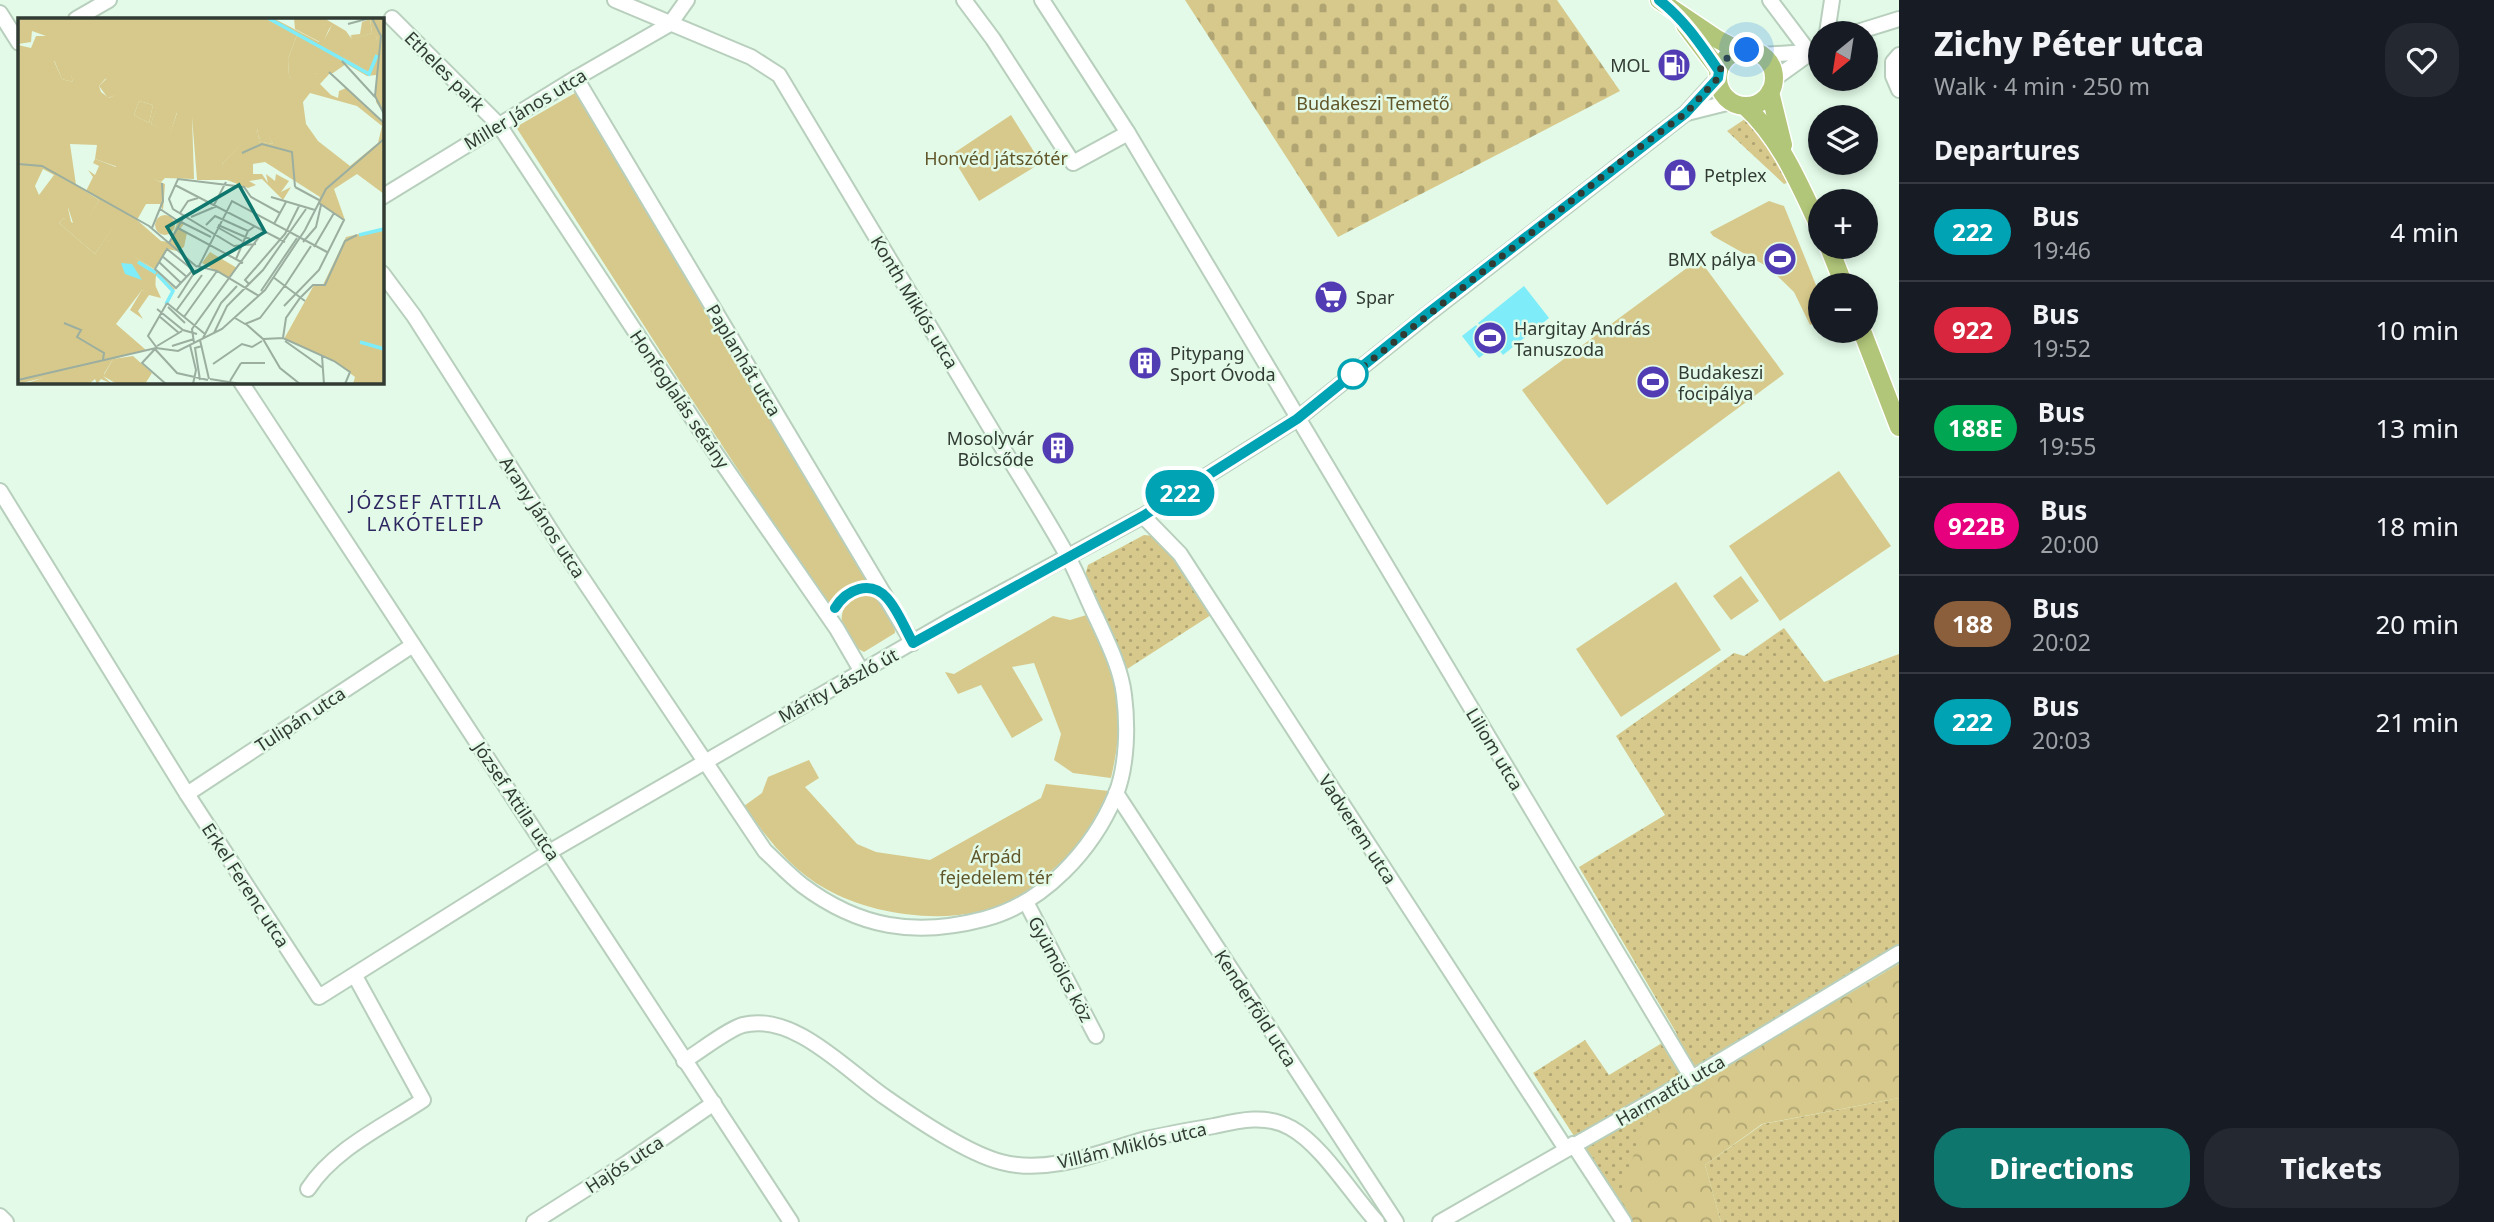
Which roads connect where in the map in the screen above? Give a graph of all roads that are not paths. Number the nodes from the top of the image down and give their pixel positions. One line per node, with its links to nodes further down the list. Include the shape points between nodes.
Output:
1 (109, 0): 11 (street)
2 (615, 0): 15 (street, Konth Miklós utca)
3 (687, 0): 15 (street)
4 (964, 0): 31 (street, via 1073,163)
5 (1042, 0): 31 (street, Liliom utca)
6 (1659, 0): 10 (main road)
7 (1770, 0): 18 (street)
8 (1832, 0): 14 (street)
9 (0, 13): 17 (street)
10 (1677, 14): 20 (main road); 24 (main road)
11 (78, 18)
12 (392, 18): 30 (street, Etheles park)
13 (1899, 19): 16 (street)
14 (1829, 21)
15 (670, 24): 25 (street, Miller János utca); 42 (street, Konth Miklós utca, via 751,57 779,75)
16 (1878, 26)
17 (18, 41)
18 (1808, 41)
19 (1808, 50): 21 (street)
20 (1740, 51): 21 (main road); 24 (main road, via 1729,56)
21 (1762, 55): 26 (main road, via 1771,65)
22 (1808, 55): 26 (street)
23 (1896, 59): 27 (street, via 1893,76)
24 (1718, 74): 28 (main road, via 1721,91); 29 (street, Márity László út)
25 (576, 78): 30 (street, Miller János utca); 43 (street, Paplanhát utca)
26 (1772, 86): 28 (main road, via 1757,104); 32 (main road)
27 (1899, 90)
28 (1738, 104): 29 (street, Márity László út); 32 (main road, via 1760,120)
29 (1686, 113): 38 (street, Márity László út)
30 (499, 125): 33 (street, Miller János utca); 45 (street, Honfoglalás sétány)
31 (1128, 132): 38 (street, Liliom utca)
32 (1787, 158): 34 (main road)
33 (383, 196)
34 (1808, 203)
35 (383, 274): 46 (street, Arany János utca)
36 (1867, 343): 39 (main road)
37 (243, 383): 44 (street, József Attila utca)
38 (1297, 419): 41 (street, Márity László út); 55 (street, Liliom utca)
39 (1899, 427)
40 (0, 491): 47 (street, Erkel Ferenc utca)
41 (1143, 516): 42 (street, Márity László út); 57 (street, Vadverem utca, via 1180,554)
42 (1069, 558): 43 (street, Márity László út); 48 (street, Konth Miklós utca, via 1111,650 1124,693 1126,728)
43 (913, 643): 45 (street, Márity László út)
44 (413, 645): 47 (street, Tulipán utca); 49 (street, József Attila utca)
45 (862, 672): 46 (street, Márity László út)
46 (705, 761): 49 (street, Márity László út); 50 (street, Arany János utca, via 765,850 799,883 829,903 888,926 936,929 998,915)
47 (187, 793): 52 (street, Erkel Ferenc utca, via 319,997)
48 (1116, 793): 50 (street, Konth Miklós utca, via 1065,871); 64 (street, Kenderföld utca)
49 (551, 851): 52 (street, Márity László út); 54 (street, József Attila utca)
50 (1027, 902): 53 (street, Gyümölcs köz)
51 (1899, 954): 55 (street, Harmatfű utca)
52 (355, 975): 58 (street, via 423,1100 333,1158)
53 (1096, 1036)
54 (684, 1061): 56 (street, József Attila utca); 63 (street, Villám Miklós utca, via 740,1026 778,1026 819,1046 885,1097 950,1138 1001,1162 1042,1166 1149,1139 1268,1119 1292,1128 1313,1146)
55 (1692, 1078): 57 (street, Harmatfű utca)
56 (714, 1103): 61 (street, Hajós utca); 62 (street, József Attila utca)
57 (1570, 1146): 65 (street, Harmatfű utca); 66 (street, Vadverem utca)
58 (308, 1189)
59 (0, 1216): 60 (street)
60 (6, 1222)
61 (534, 1222)
62 (791, 1222)
63 (1377, 1222)
64 (1396, 1222)
65 (1440, 1222)
66 (1624, 1222)

